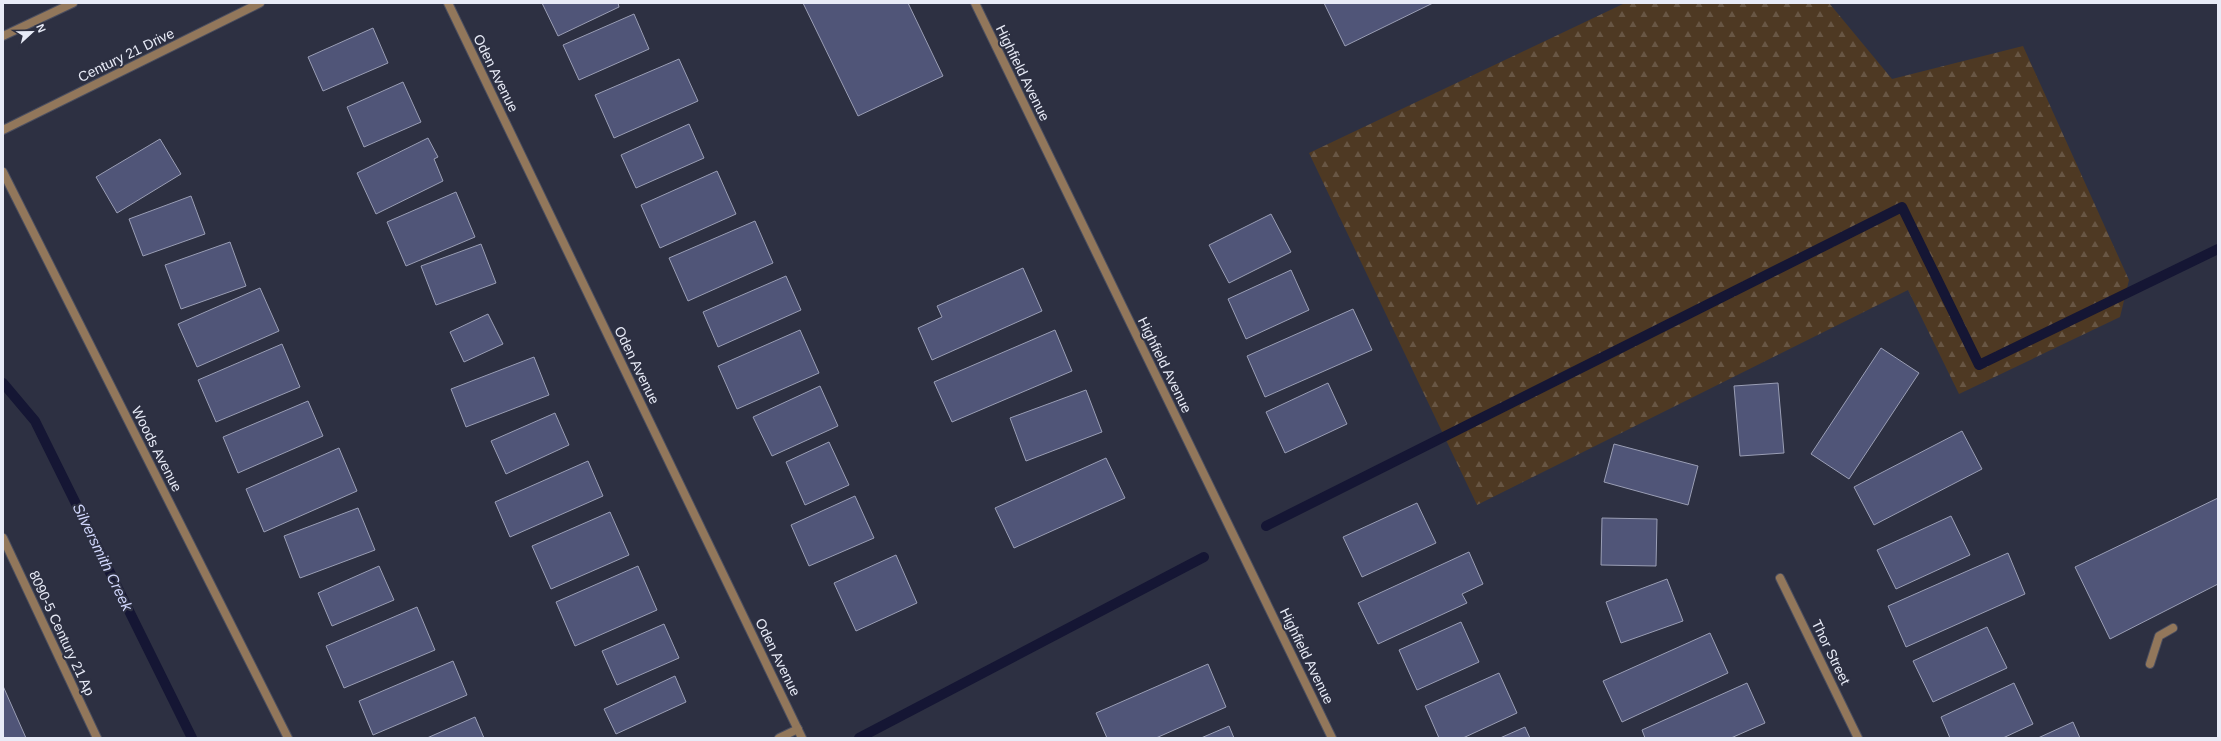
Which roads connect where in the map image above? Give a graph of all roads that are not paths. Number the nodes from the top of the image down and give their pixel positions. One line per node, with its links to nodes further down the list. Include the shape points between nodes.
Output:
1 (73, 3): 5 (street)
2 (260, 3): 6 (street, Century 21 Drive)
3 (448, 3): 12 (street, Oden Avenue)
4 (975, 3): 17 (street, Highfield Avenue)
5 (3, 36)
6 (3, 130)
7 (3, 172): 14 (street, Woods Avenue)
8 (3, 538): 13 (street, 8090-5 Century 21 Ap)
9 (1780, 578): 18 (street, Thor Street)
10 (2173, 628): 11 (street, via 2159,636)
11 (2150, 664)
12 (798, 729): 15 (street); 16 (street, Oden Avenue)
13 (97, 738)
14 (288, 738)
15 (779, 738)
16 (802, 738)
17 (1332, 738)
18 (1858, 738)

